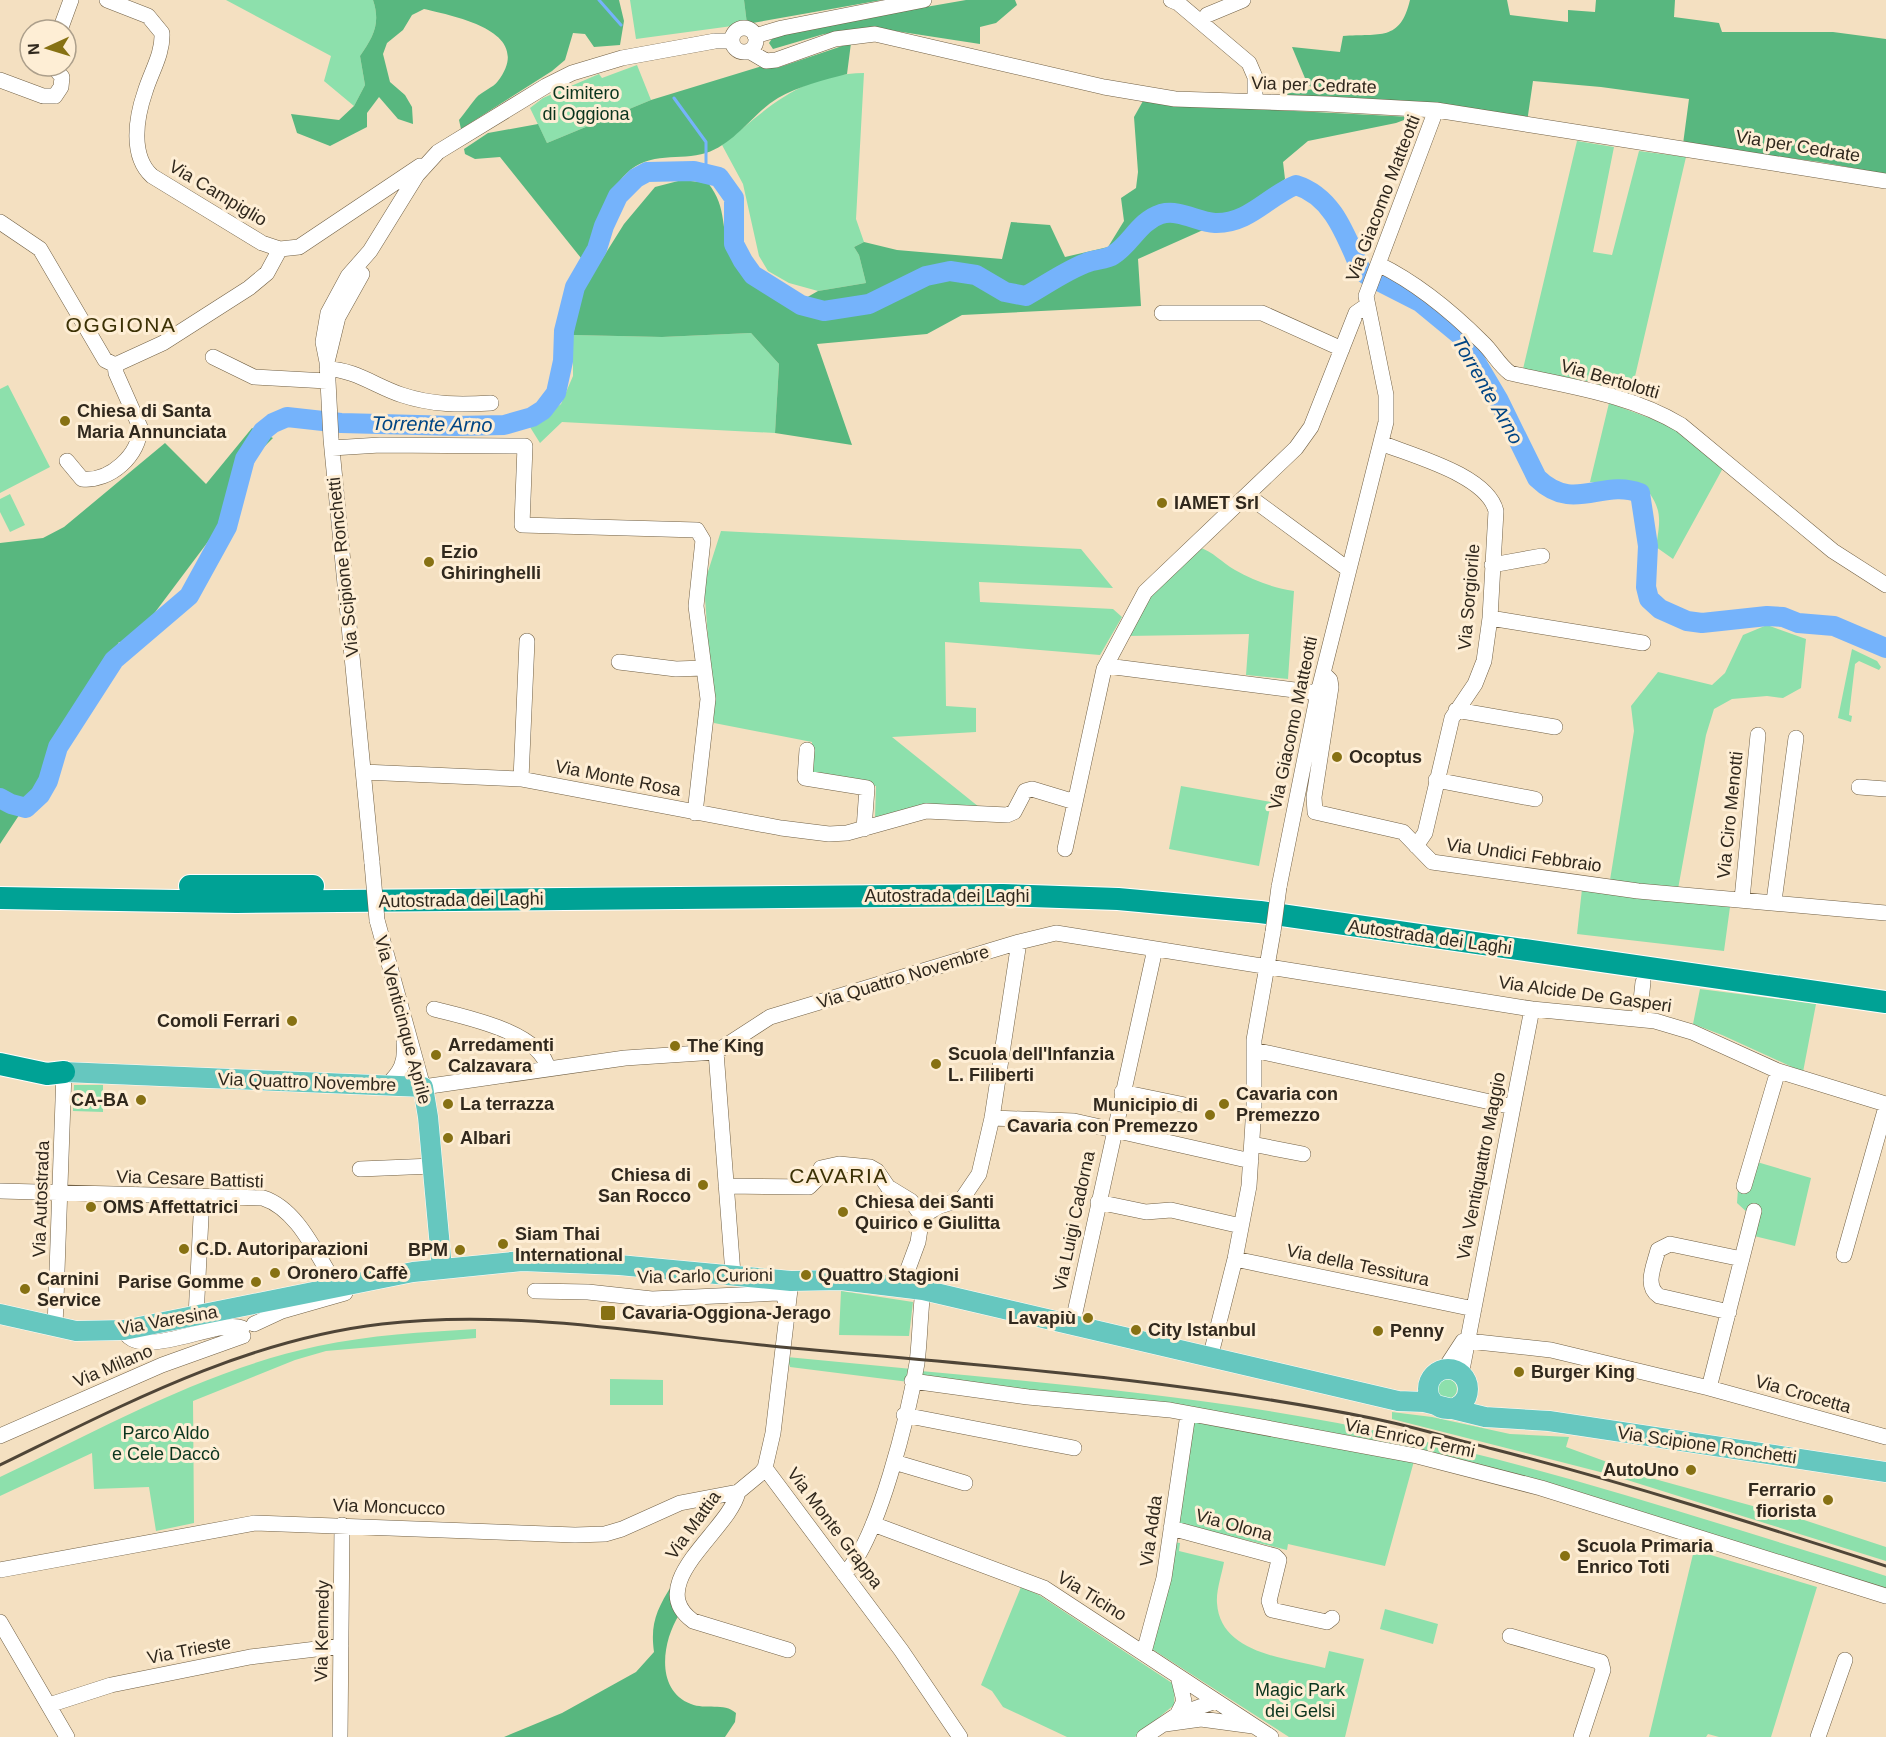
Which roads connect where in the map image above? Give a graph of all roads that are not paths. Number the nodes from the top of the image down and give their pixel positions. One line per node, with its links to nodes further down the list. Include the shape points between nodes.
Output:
1 (71, 0): 6 (street)
2 (106, 0): 23 (street, Via Campiglio, via 148,16 162,33 160,55 145,93 137,139 144,169 262,243)
3 (924, 0): 8 (street)
4 (1171, 0): 7 (street)
5 (1244, 0): 7 (street, via 1207,15)
6 (64, 18)
7 (1202, 23): 13 (street, via 1254,69)
8 (755, 36): 9 (street, via 741,28); 10 (street, via 755,45)
9 (732, 41): 10 (street, via 738,51); 15 (street, via 598,64 546,86)
10 (749, 51): 13 (street, Via per Cedrate, via 766,61 776,60 835,39 875,34 1104,87 1175,99)
11 (63, 78): 12 (street, via 55,96 43,96)
12 (0, 80)
13 (1255, 102): 14 (street, Via per Cedrate)
14 (1436, 110): 17 (street, Via per Cedrate); 24 (street, Via Giacomo Matteotti)
15 (475, 131): 16 (street); 19 (street)
16 (427, 161): 18 (street); 19 (street)
17 (1886, 181)
18 (384, 192): 19 (street); 20 (street)
19 (408, 197): 21 (street, Via Scipione Ronchetti); 30 (street, Via Scipione Ronchetti, via 378,256 356,282 338,317)
20 (362, 207): 21 (street, via 376,205 385,210); 23 (street, via 308,243)
21 (389, 221): 30 (street, Via Scipione Ronchetti, via 348,276 327,313 323,342)
22 (0, 222): 29 (street, via 40,249 105,360)
23 (280, 249): 29 (street, via 267,273 249,288 163,343)
24 (1377, 267): 25 (street, Via Giacomo Matteotti); 39 (street, Via Bertolotti, via 1444,307 1510,373 1601,393 1681,425 1833,551)
25 (1366, 306): 27 (street, via 1356,313); 33 (street, Via Giacomo Matteotti, via 1386,394 1387,416)
26 (1162, 312): 27 (street, via 1262,313)
27 (1342, 349): 35 (street, via 1311,427 1289,456)
28 (213, 357): 30 (street, via 254,377)
29 (115, 365): 34 (street, via 140,427 132,454 109,472 90,480 82,479)
30 (327, 370): 31 (street, via 348,372 426,402); 32 (street, Via Scipione Ronchetti)
31 (491, 403)
32 (331, 443): 45 (street, via 525,446 522,525 697,530 702,540 696,606); 53 (street, Via Scipione Ronchetti)
33 (1381, 443): 37 (street, Via Sorgiorile, via 1452,471 1486,491 1496,511); 38 (street, Via Giacomo Matteotti)
34 (67, 461)
35 (1247, 495): 38 (street); 44 (street, via 1146,592)
36 (1542, 556): 37 (street)
37 (1492, 565): 40 (street, Via Sorgiorile)
38 (1349, 570): 46 (street, Via Giacomo Matteotti)
39 (1886, 585)
40 (1490, 618): 42 (street); 48 (street, Via Sorgiorile, via 1484,661)
41 (527, 641): 54 (street)
42 (1643, 643)
43 (619, 662): 45 (street)
44 (1107, 666): 47 (street); 59 (street)
45 (704, 668): 60 (street, via 708,699)
46 (1323, 673): 47 (street, Via Giacomo Matteotti); 62 (street, Via Undici Febbraio, via 1331,687 1314,797 1316,812 1403,832)
47 (1318, 693): 72 (street, Via Giacomo Matteotti, bridge)
48 (1456, 710): 49 (street); 55 (street, Via Sorgiorile)
49 (1555, 727)
50 (1758, 735): 65 (street, Via Ciro Menotti)
51 (1796, 738): 67 (street)
52 (807, 750): 61 (street, via 805,778 867,788)
53 (363, 772): 54 (street, Via Monte Rosa); 76 (street, Via Venticinque Aprile, bridge, via 377,920)
54 (521, 779): 60 (street, Via Monte Rosa)
55 (1436, 780): 58 (street); 62 (street, Via Sorgiorile, via 1425,833)
56 (1858, 787): 57 (street)
57 (1886, 789)
58 (1535, 799)
59 (1076, 802): 61 (street, Via Monte Rosa, via 1032,789 1025,791 1014,812 1007,814 926,811); 63 (street)
60 (694, 813): 61 (street, Via Monte Rosa, via 812,833)
61 (864, 829)
62 (1416, 846): 65 (street, Via Undici Febbraio, via 1432,862 1638,891)
63 (1065, 849)
64 (1, 887): 66 (highway, Autostrada dei Laghi); 74 (highway, Autostrada dei Laghi, via 1006,882 1117,885 1261,898)
65 (1742, 899): 67 (street, Via Undici Febbraio)
66 (236, 902): 68 (highway); 75 (highway, Autostrada dei Laghi, via 1003,895 1118,899 1260,912)
67 (1774, 902): 69 (street, Via Undici Febbraio)
68 (0, 908)
69 (1886, 913)
70 (1019, 942): 71 (street, Via Quattro Novembre, via 1056,933); 81 (street, Via Quattro Novembre, via 770,1017); 92 (street)
71 (1155, 949): 72 (street, Via Quattro Novembre); 88 (street, Via Luigi Cadorna)
72 (1266, 966): 78 (street, Via Alcide De Gasperi); 80 (street, Via Giacomo Matteotti)
73 (1643, 982): 79 (street)
74 (1886, 987)
75 (1886, 1002)
76 (401, 1009): 86 (street, via 404,1063); 87 (street, Via Venticinque Aprile)
77 (434, 1009): 83 (street, via 519,1036 537,1050)
78 (1532, 1009): 79 (street, Via Alcide De Gasperi); 91 (street, Via Ventiquattro Maggio)
79 (1639, 1019): 84 (street, Via Alcide De Gasperi, via 1683,1029)
80 (1254, 1050): 91 (street); 94 (street, Via Giacomo Matteotti)
81 (716, 1052): 83 (street, Via Quattro Novembre, via 624,1058); 99 (street)
82 (1, 1064): 85 (highway, via 47,1074)
83 (548, 1069): 87 (street, Via Quattro Novembre)
84 (1779, 1071): 90 (street, Via Alcide De Gasperi); 100 (street)
85 (64, 1072): 86 (main road, Via Quattro Novembre); 102 (street, Via Autostrada)
86 (387, 1085): 87 (main road, Via Quattro Novembre)
87 (423, 1086): 97 (main road, Via Venticinque Aprile)
88 (1122, 1092): 89 (street); 93 (street, Via Luigi Cadorna)
89 (1185, 1105)
90 (1886, 1106): 108 (street)
91 (1512, 1107): 118 (street, Via Ventiquattro Maggio)
92 (992, 1118): 93 (street, via 1074,1121); 106 (street, via 979,1174 967,1194)
93 (1113, 1131): 96 (street); 104 (street, Via Luigi Cadorna)
94 (1252, 1144): 95 (street); 96 (street, Via Giacomo Matteotti)
95 (1303, 1154)
96 (1251, 1161): 107 (street, Via Giacomo Matteotti)
97 (433, 1167): 98 (street); 111 (main road, Via Venticinque Aprile)
98 (360, 1169)
99 (726, 1186): 106 (street, via 809,1186 821,1168 828,1165 870,1167 888,1186 911,1201); 112 (street)
100 (1744, 1186)
101 (0, 1191): 102 (street, Via Cesare Battisti)
102 (61, 1194): 103 (street, Via Cesare Battisti); 124 (street, Via Autostrada)
103 (202, 1197): 114 (street, Via Cesare Battisti, via 263,1198 279,1206); 122 (street)
104 (1098, 1202): 107 (street, via 1143,1211 1171,1210); 123 (street, Via Luigi Cadorna)
105 (1754, 1211): 110 (street)
106 (922, 1216): 115 (street, via 918,1242)
107 (1241, 1226): 109 (street, Via Giacomo Matteotti)
108 (1844, 1255)
109 (1235, 1259): 118 (street, Via della Tessitura); 129 (street, Via Giacomo Matteotti)
110 (1742, 1259): 119 (street); 119 (street, via 1670,1244 1658,1250 1650,1285 1654,1293)
111 (441, 1269): 112 (main road, Via Scipione Ronchetti, via 522,1261); 114 (main road, Via Scipione Ronchetti)
112 (733, 1274): 113 (main road, Via Scipione Ronchetti)
113 (791, 1281): 115 (main road, Via Scipione Ronchetti, via 841,1280); 120 (street, Via Monte Grappa)
114 (344, 1284): 122 (main road, Via Varesina); 125 (street, via 351,1291 282,1311)
115 (901, 1288): 116 (main road, Via Scipione Ronchetti)
116 (923, 1290): 123 (main road, Via Scipione Ronchetti); 131 (street)
117 (535, 1291): 120 (street, Via Carlo Curioni, via 652,1299 778,1293 787,1300)
118 (1473, 1309): 127 (street, Via Ventiquattro Maggio)
119 (1729, 1312): 132 (street)
120 (789, 1313): 142 (street, Via Monte Grappa)
121 (0, 1314): 124 (main road, Via Varesina)
122 (196, 1317): 126 (main road, Via Varesina)
123 (1072, 1326): 129 (main road, Via Scipione Ronchetti)
124 (55, 1328): 126 (main road, Via Varesina)
125 (246, 1329): 126 (street, Via Milano, via 236,1325 149,1341 134,1341); 138 (street, Via Milano)
126 (124, 1330)
127 (1468, 1336): 128 (street, Via Crocetta); 130 (street, Via Ventiquattro Maggio)
128 (1506, 1347): 130 (street, Via Crocetta, via 1488,1349 1475,1357); 132 (street, Via Crocetta, via 1551,1350)
129 (1210, 1358): 133 (main road, Via Scipione Ronchetti)
130 (1454, 1379): 133 (main road, Via Scipione Ronchetti); 134 (main road, via 1461,1404); 134 (main road, via 1428,1388 1435,1405); 137 (main road, Via Scipione Ronchetti, via 1483,1405)
131 (912, 1381): 135 (street); 136 (street, Via Enrico Fermi)
132 (1709, 1388): 139 (street, Via Crocetta)
133 (1383, 1397): 134 (main road, Via Scipione Ronchetti, via 1424,1402)
134 (1444, 1409): 137 (main road, Via Scipione Ronchetti, via 1499,1419)
135 (904, 1414): 140 (street); 141 (street)
136 (1188, 1414): 148 (street, Via Adda); 151 (street, Via Enrico Fermi, via 1443,1463 1541,1488)
137 (1527, 1419): 143 (main road, Via Scipione Ronchetti)
138 (0, 1436)
139 (1886, 1437)
140 (1074, 1448)
141 (894, 1462): 144 (street); 146 (street)
142 (765, 1468): 145 (street); 150 (street, Via Monte Grappa)
143 (1886, 1472)
144 (966, 1483)
145 (738, 1492): 147 (street, Via Moncucco, via 689,1501 622,1529 590,1535); 156 (street, Via Mattia, via 732,1508 685,1567 676,1585 681,1603 685,1615 693,1621)
146 (873, 1524): 150 (street, via 860,1554); 157 (street, Via Ticino, via 1044,1588)
147 (342, 1525): 149 (street, Via Moncucco, via 255,1523); 155 (street, Via Kennedy)
148 (1171, 1528): 152 (street, Via Olona, via 1275,1556 1279,1560 1269,1601 1272,1611 1327,1622); 157 (street, Via Adda, via 1164,1578)
149 (0, 1570)
150 (844, 1574): 167 (street, Via Monte Grappa)
151 (1886, 1596)
152 (1332, 1618)
153 (0, 1622): 160 (street)
154 (1510, 1636): 170 (street, via 1601,1662 1603,1670)
155 (341, 1646): 160 (street, Via Trieste, via 250,1657 111,1685); 166 (street, Via Kennedy)
156 (788, 1650)
157 (1144, 1652): 159 (street, Via Ticino)
158 (1845, 1660): 171 (street)
159 (1178, 1676): 161 (street, Via Ticino); 163 (street, via 1184,1701)
160 (49, 1705): 165 (street)
161 (1222, 1705): 162 (street); 163 (street); 164 (street, Via Ticino)
162 (1201, 1719): 163 (street); 164 (street)
163 (1171, 1720): 168 (street)
164 (1253, 1726): 169 (street, Via Ticino)
165 (67, 1737)
166 (340, 1737)
167 (960, 1737)
168 (1144, 1737)
169 (1270, 1737)
170 (1581, 1737)
171 (1818, 1737)

